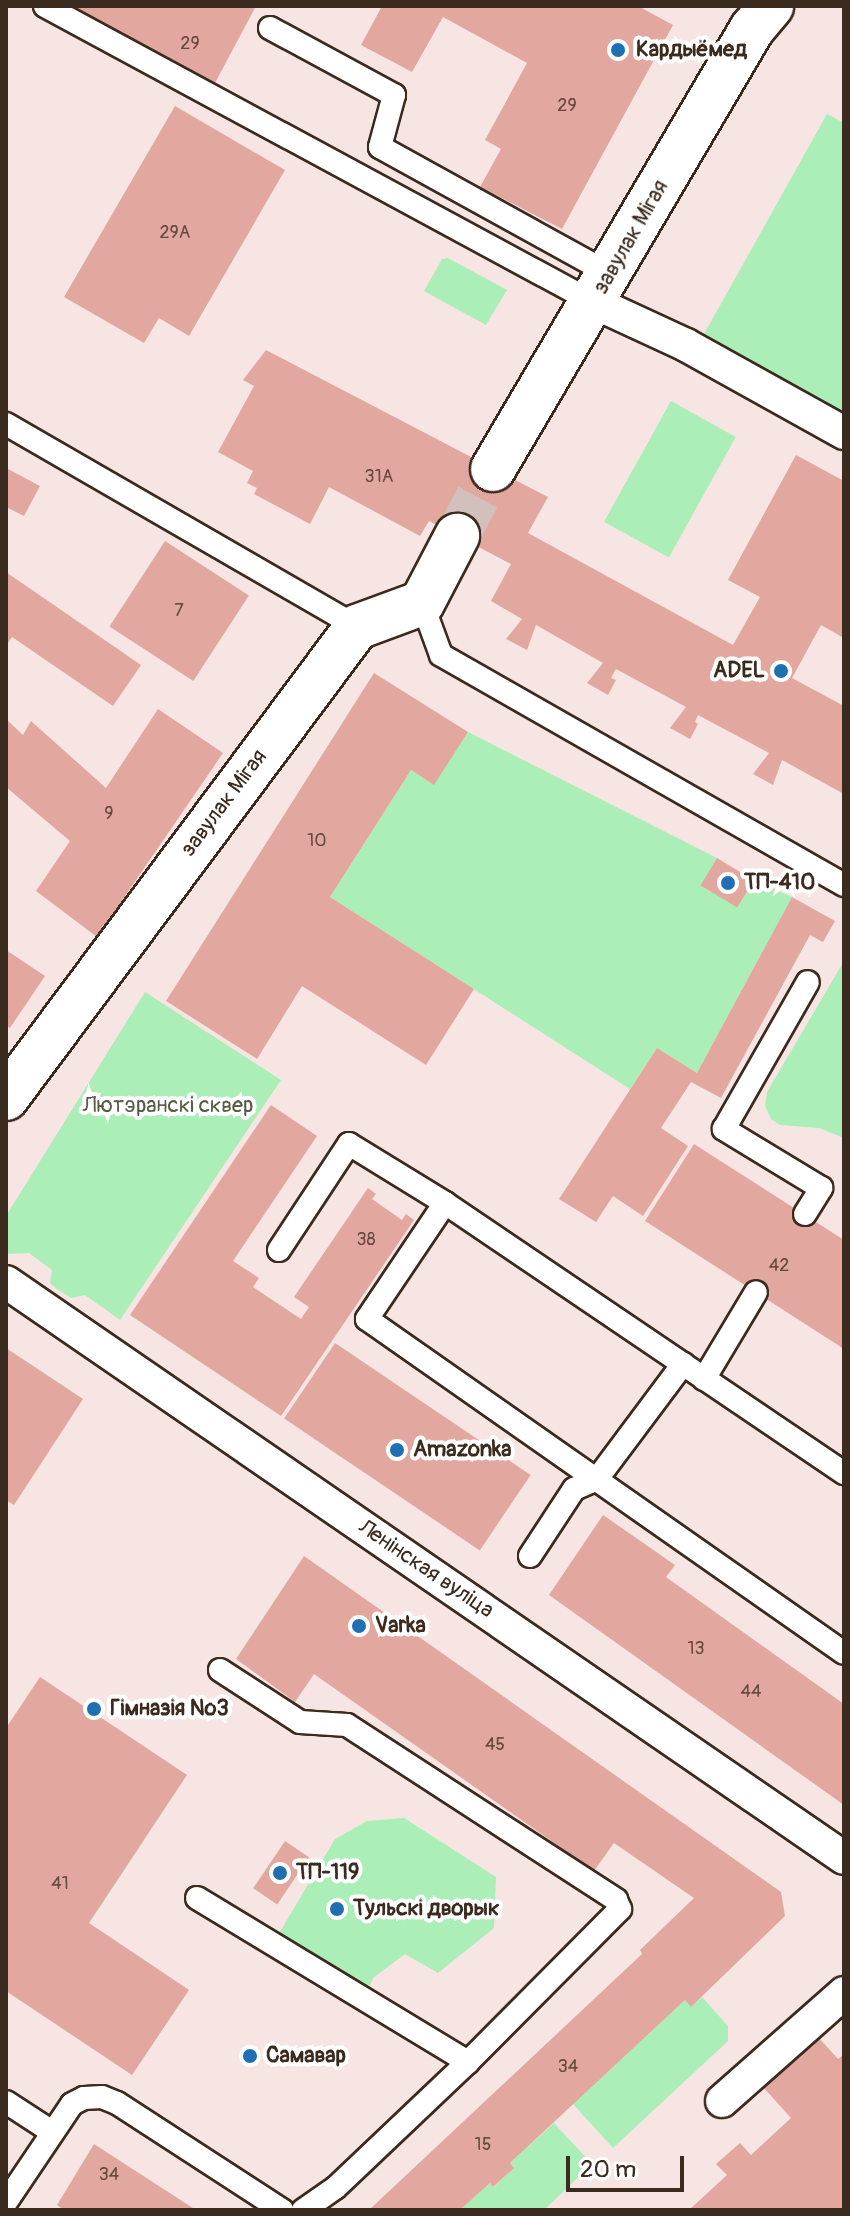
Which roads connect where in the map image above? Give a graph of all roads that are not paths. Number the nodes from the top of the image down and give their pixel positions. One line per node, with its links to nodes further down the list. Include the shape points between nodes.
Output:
1 (45, 6): 4 (lane)
2 (771, 6): 4 (street, завулак Мігая, via 752,29)
3 (270, 28): 4 (lane, via 394,95 380,147)
4 (602, 288): 6 (street, via 686,345); 7 (street, завулак Мігая)
5 (6, 424): 10 (lane)
6 (844, 433)
7 (493, 469)
8 (457, 536): 9 (street)
9 (422, 603): 10 (street); 11 (lane, via 441,655)
10 (357, 627): 13 (street, завулак Мігая)
11 (844, 885)
12 (808, 982): 15 (lane, via 724,1129 821,1188)
13 (6, 1098)
14 (445, 1203): 16 (lane, via 349,1144); 19 (lane); 22 (lane, via 367,1319)
15 (805, 1214)
16 (279, 1250)
17 (6, 1282): 26 (street, Ленінская вуліца)
18 (756, 1292): 20 (lane)
19 (683, 1364): 20 (lane); 22 (lane)
20 (704, 1379): 21 (lane)
21 (844, 1473)
22 (597, 1479): 23 (lane, via 574,1489); 24 (lane)
23 (530, 1556)
24 (844, 1653)
25 (220, 1670): 29 (lane, via 300,1722 347,1725 616,1900 620,1909 613,1919)
26 (844, 1858)
27 (197, 1898): 29 (lane)
28 (844, 1993): 30 (street)
29 (468, 2062): 35 (lane, via 335,2188)
30 (722, 2101)
31 (6, 2102): 32 (lane)
32 (52, 2132): 33 (lane); 34 (lane, via 72,2104 102,2097)
33 (6, 2202)
34 (282, 2210)
35 (303, 2210)

